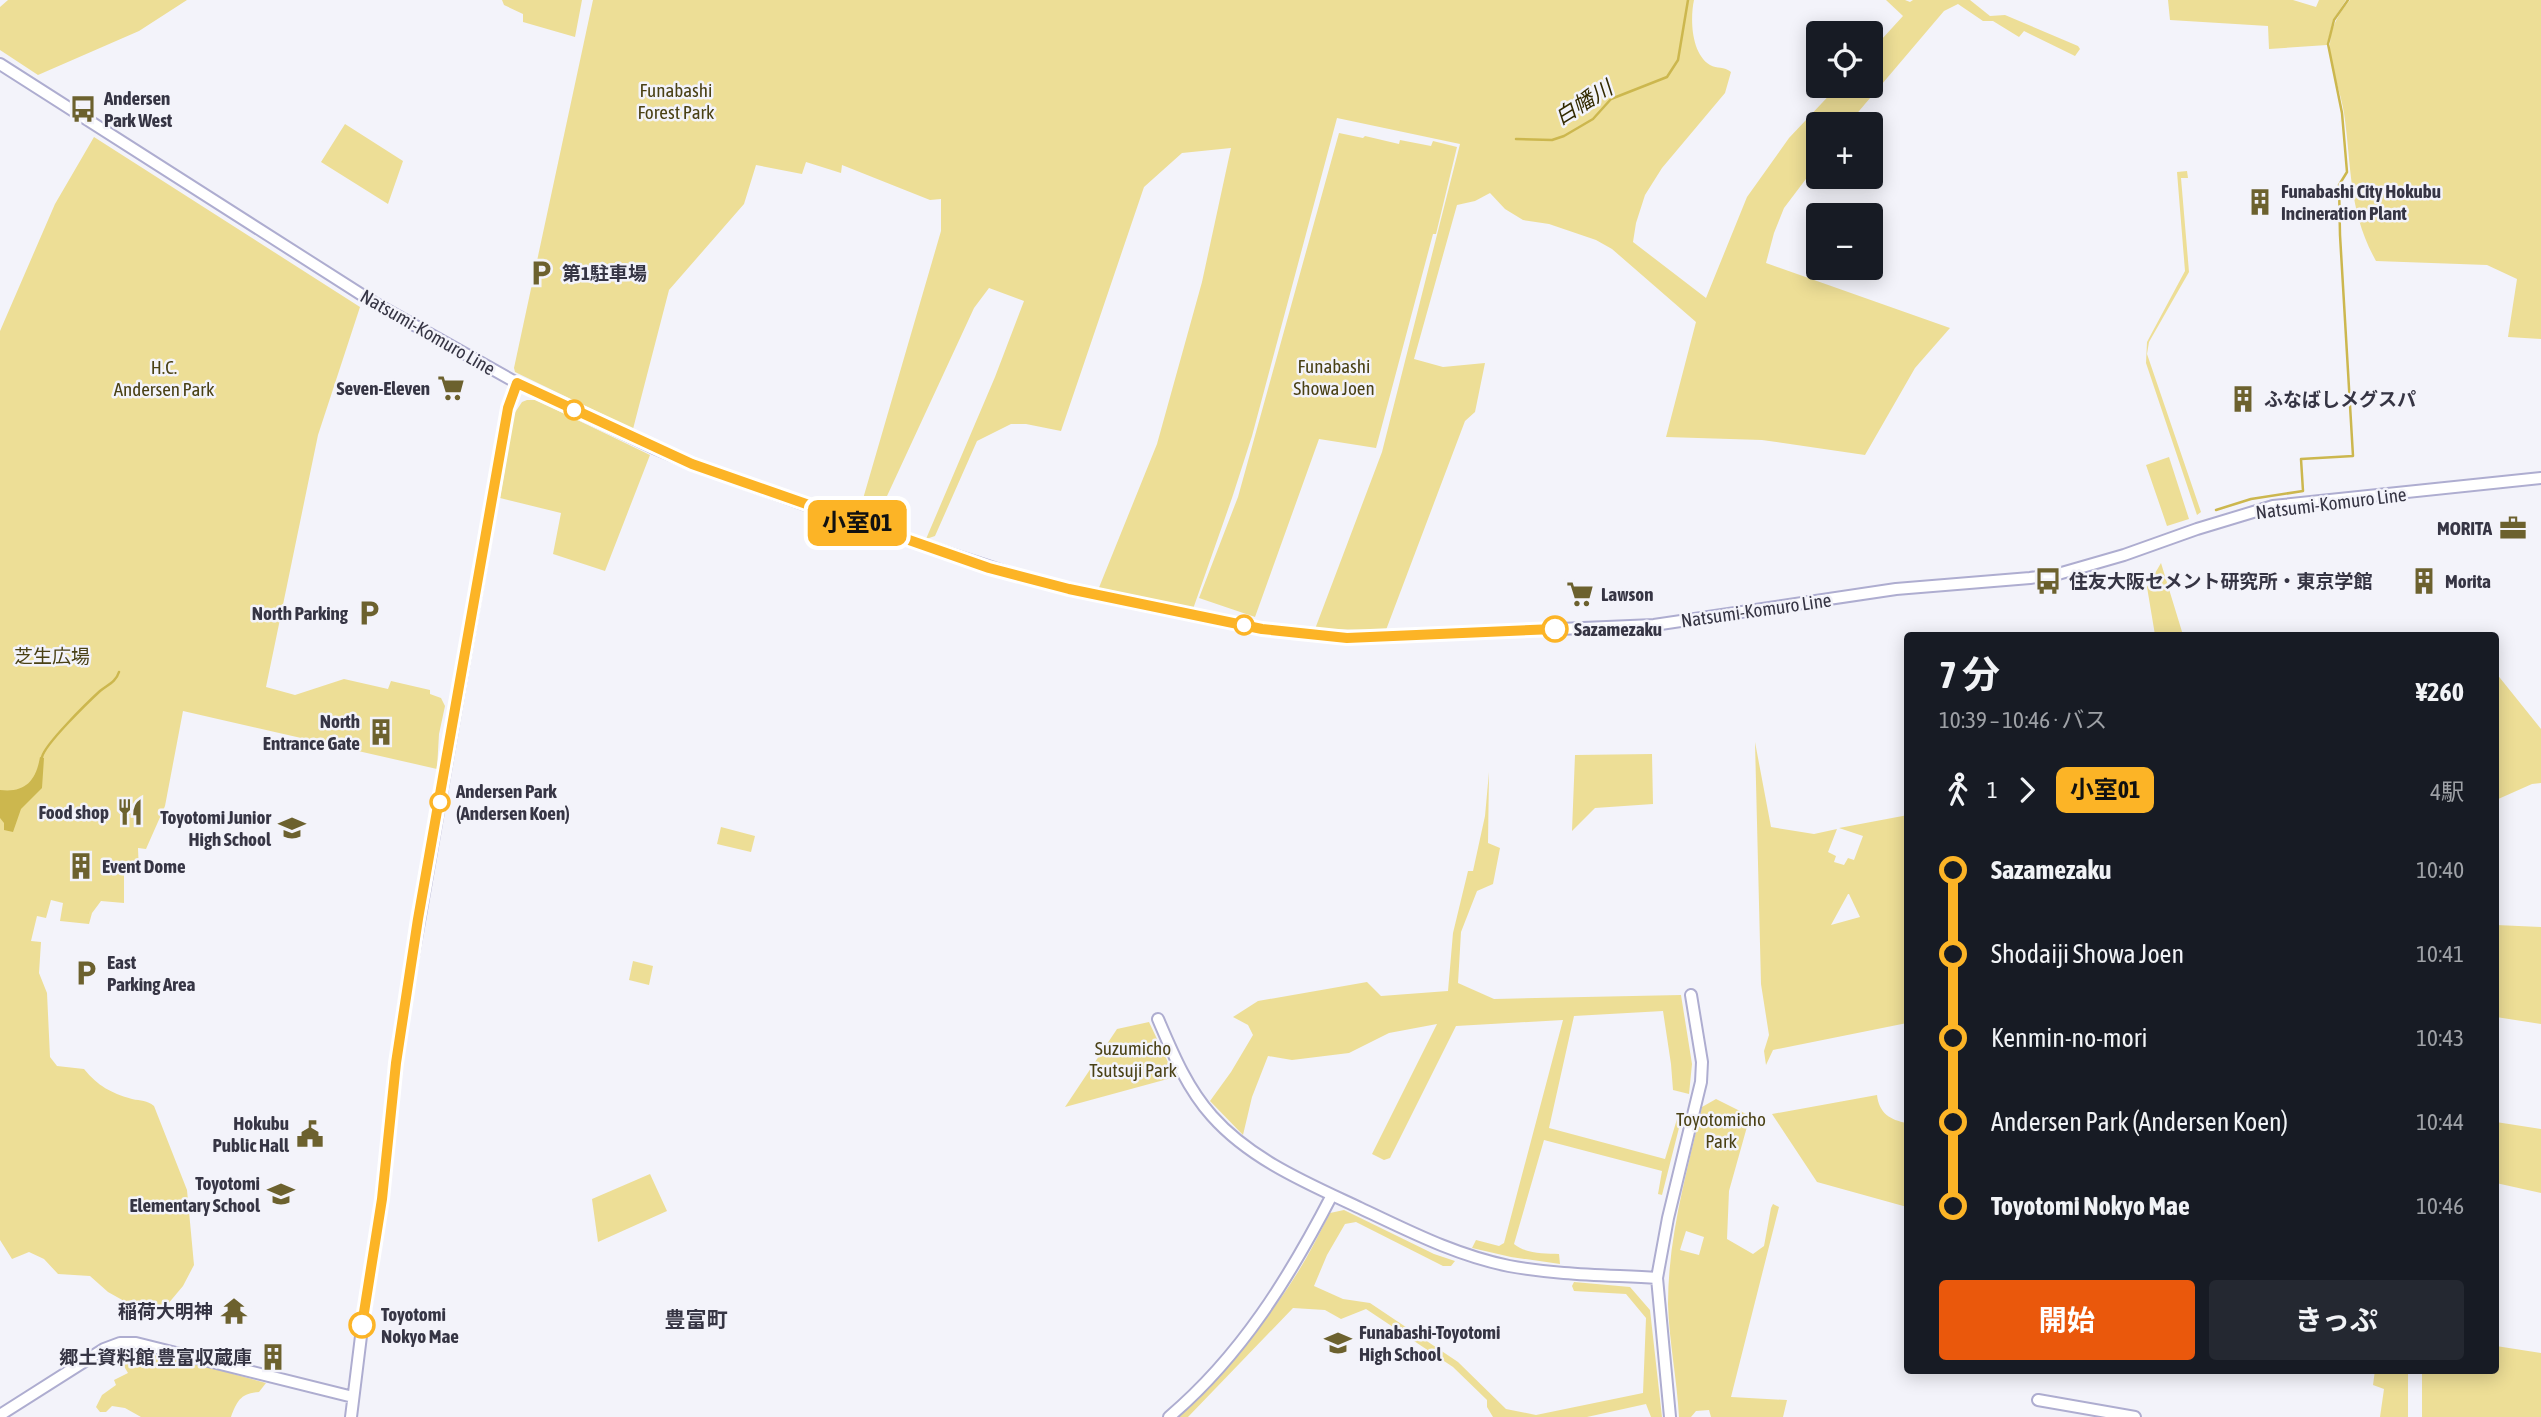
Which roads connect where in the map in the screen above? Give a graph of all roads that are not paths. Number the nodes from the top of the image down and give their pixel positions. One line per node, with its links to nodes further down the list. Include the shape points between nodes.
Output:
1 (0, 64): 2 (street, Natsumi-Komuro Line, via 362,295)
2 (517, 383): 3 (street, Natsumi-Komuro Line, via 692,464 989,568 1262,629 1347,638 1654,625 1898,589 2030,578 2081,568 2273,506); 8 (street, via 508,408 418,919)
3 (2541, 478)
4 (1691, 995): 7 (street, via 1701,1082)
5 (1158, 1019): 6 (street, via 1184,1076 1214,1118 1263,1158)
6 (1332, 1195): 7 (street, via 1436,1244 1483,1260 1536,1270); 12 (street, via 1289,1274 1252,1328)
7 (1657, 1278): 13 (street)
8 (353, 1397): 10 (street, via 136,1343 120,1343); 11 (street)
9 (2038, 1400): 14 (street)
10 (0, 1415)
11 (351, 1417)
12 (1169, 1417)
13 (1670, 1417)
14 (2135, 1417)

